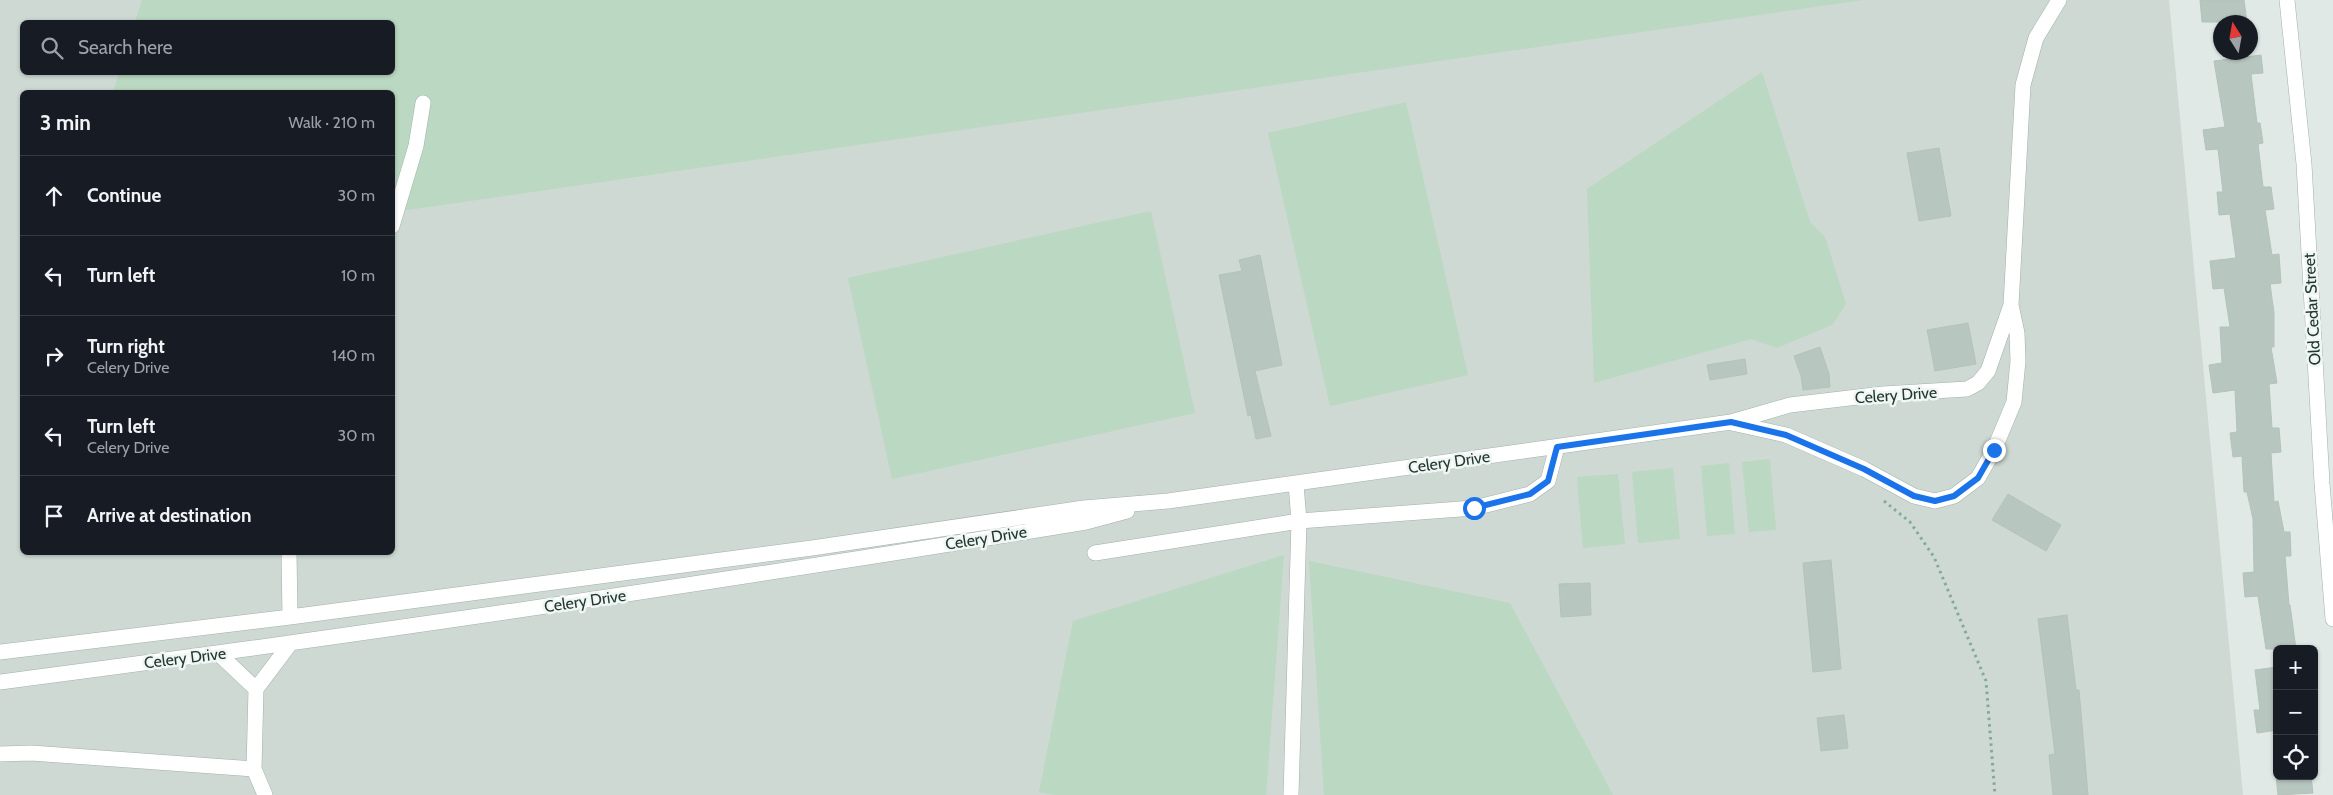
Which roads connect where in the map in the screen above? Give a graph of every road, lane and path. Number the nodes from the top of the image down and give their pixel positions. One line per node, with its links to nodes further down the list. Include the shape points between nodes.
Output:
1 (2059, 0): 5 (street, Celery Drive, via 2036,38 2023,85)
2 (2287, 0): 15 (street, Old Cedar Street, via 2304,164)
3 (423, 103): 4 (street, via 416,146)
4 (395, 216)
5 (2011, 305): 6 (street, Celery Drive, via 1988,371 1978,383 1967,389 1882,394 1790,405); 6 (street, Celery Drive, via 2017,332 2018,361 2014,402 1978,478 1954,496 1935,501 1914,496 1864,469 1786,435)
6 (1731, 422): 7 (street, Celery Drive)
7 (1557, 447): 8 (street, Celery Drive); 11 (street, via 1548,481 1530,494 1505,502 1474,508)
8 (1296, 484): 10 (street, Celery Drive); 11 (street)
9 (1878, 494): 25 (path, via 1910,522 1934,557 1986,681)
10 (1168, 501): 14 (street, Celery Drive, via 1084,508 812,548); 16 (street, Celery Drive, via 1086,522 812,567)
11 (1299, 521): 12 (street); 24 (street)
12 (1095, 553)
13 (289, 555): 14 (street)
14 (290, 617): 17 (street, Celery Drive)
15 (2333, 619)
16 (290, 644): 18 (street, Celery Drive); 20 (street)
17 (0, 652)
18 (219, 654): 19 (street, Celery Drive); 20 (street)
19 (0, 682)
20 (256, 690): 22 (street)
21 (0, 754): 22 (street, via 31,753)
22 (254, 768): 23 (street)
23 (264, 795)
24 (1292, 795)
25 (1995, 795)

